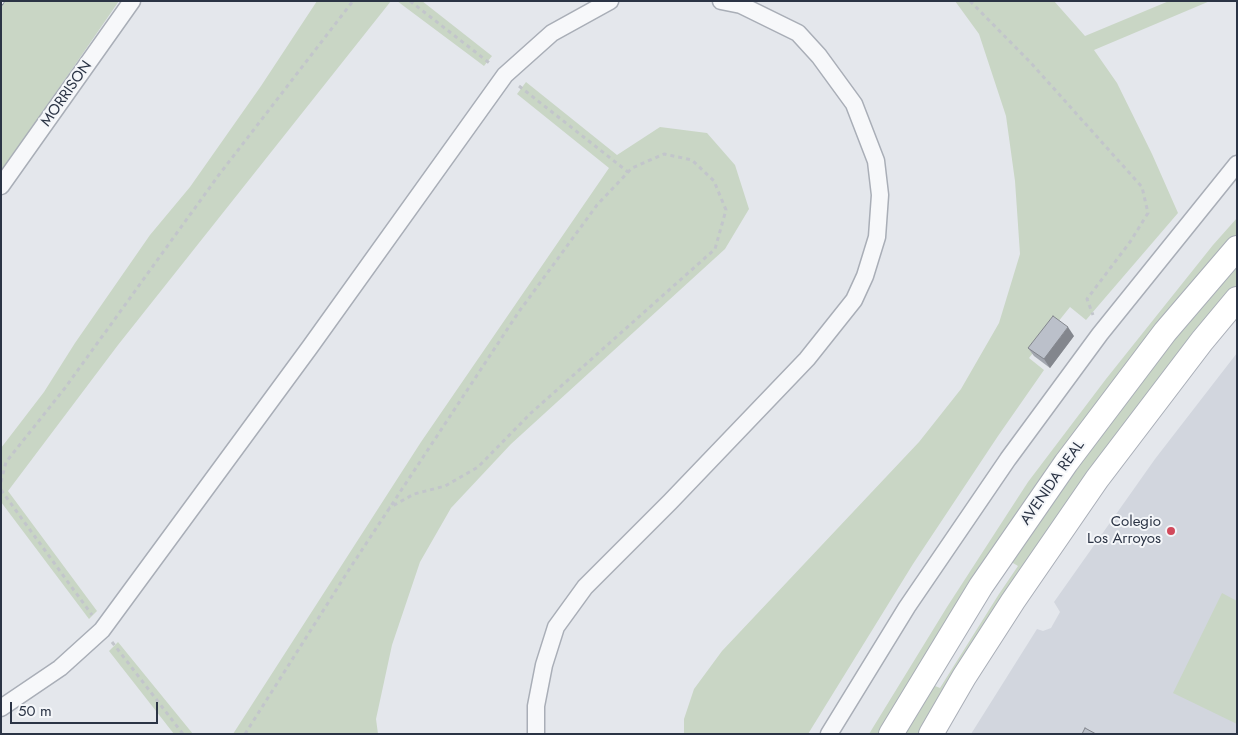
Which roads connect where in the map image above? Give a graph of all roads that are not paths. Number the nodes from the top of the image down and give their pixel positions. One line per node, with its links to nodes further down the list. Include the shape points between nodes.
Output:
1 (132, 1): 5 (street, MORRISON)
2 (610, 1): 8 (street, via 552,33 505,75 102,630 60,668)
3 (721, 1): 9 (street, via 741,4 798,33 854,104 876,161 880,195 877,237 854,300 807,359 585,587 556,627 536,706)
4 (1237, 164): 10 (street, via 1100,334 1008,459 907,606)
5 (1, 186)
6 (1237, 248): 11 (main road, AVENIDA REAL, via 1165,332 1066,463 981,586)
7 (1237, 299): 12 (main road, via 1097,479 1013,601)
8 (1, 708)
9 (536, 734)
10 (829, 734)
11 (891, 734)
12 (931, 734)

